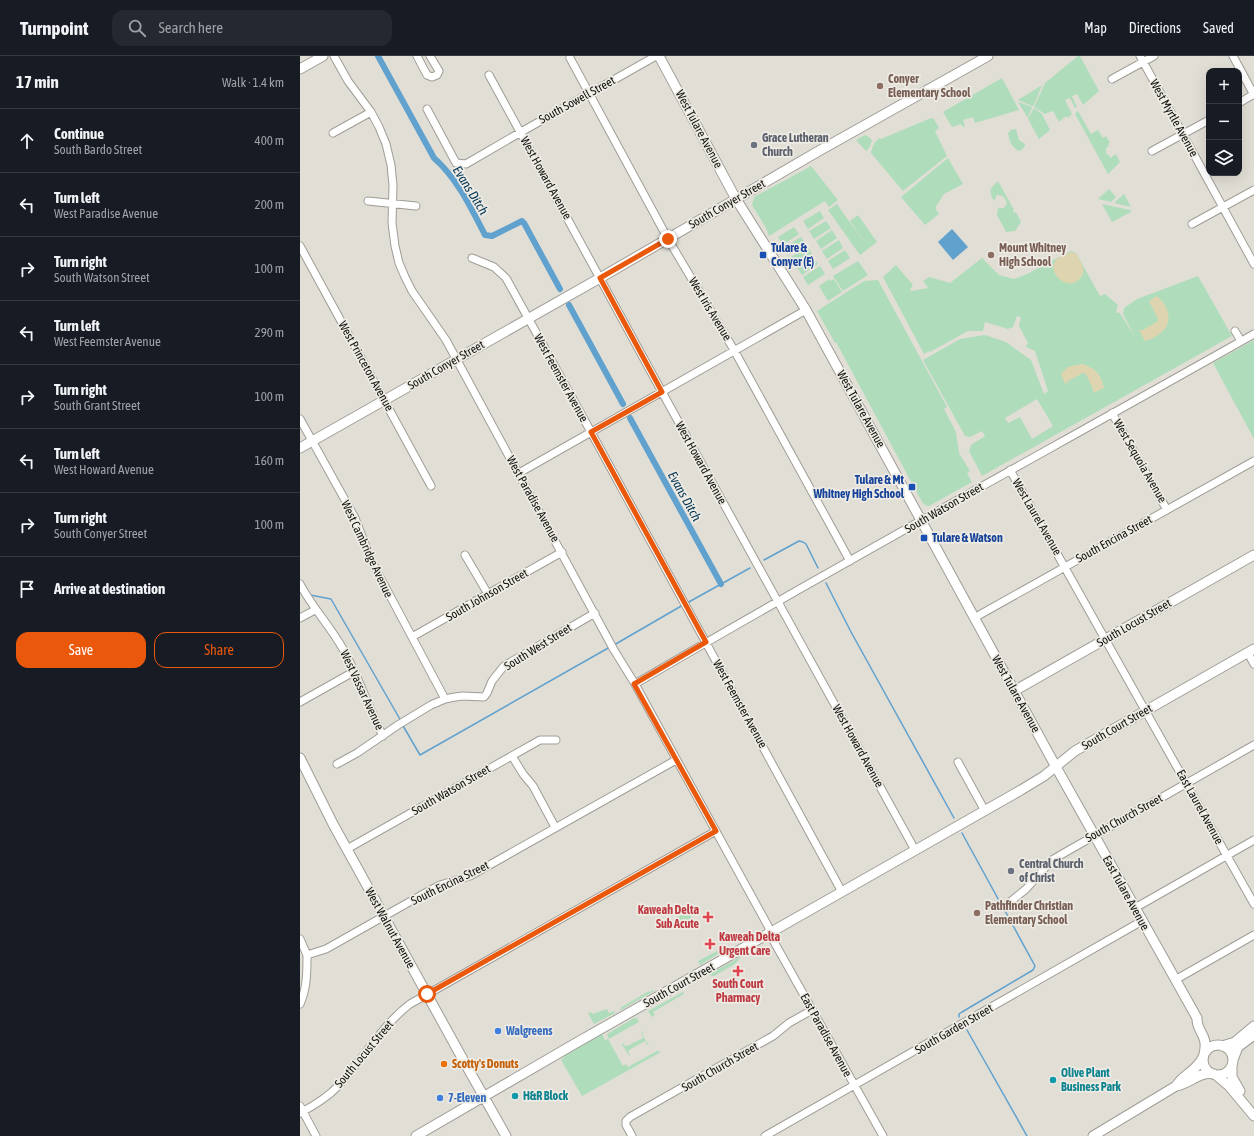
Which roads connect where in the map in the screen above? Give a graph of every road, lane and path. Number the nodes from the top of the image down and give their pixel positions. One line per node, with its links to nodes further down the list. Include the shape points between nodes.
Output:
1 (323, 56): 12 (street)
2 (334, 56): 19 (street, West Paradise Avenue, via 348,81)
3 (417, 56): 4 (street, via 427,75 432,77 439,72)
4 (430, 56)
5 (656, 56): 15 (street, South Sowell Street)
6 (659, 56): 26 (street, West Tulare Avenue)
7 (988, 56): 26 (street, South Conyer Street)
8 (1154, 56): 11 (street)
9 (1233, 56): 16 (street)
10 (570, 58): 15 (street, West Iris Avenue)
11 (1142, 59): 14 (street); 23 (street, West Myrtle Avenue)
12 (300, 69)
13 (489, 75): 21 (street, West Howard Avenue)
14 (1112, 79)
15 (589, 93): 21 (street, South Sowell Street); 32 (street, West Iris Avenue)
16 (1254, 95): 17 (street)
17 (1242, 101)
18 (427, 109): 21 (street, South Sowell Street, via 456,163 466,164)
19 (371, 112): 22 (street); 28 (street, West Paradise Avenue, via 386,144 391,164)
20 (1206, 122): 23 (street)
21 (521, 132): 36 (street, West Howard Avenue)
22 (333, 133)
23 (1183, 134): 24 (street); 30 (street, West Myrtle Avenue)
24 (1152, 151)
25 (1254, 190): 30 (street)
26 (736, 198): 32 (street, South Conyer Street); 37 (street, West Tulare Avenue)
27 (368, 201): 28 (street)
28 (393, 204): 29 (street); 43 (street, West Paradise Avenue, via 392,223 399,263 412,292 446,340)
29 (416, 206)
30 (1223, 207): 31 (street); 35 (street, West Myrtle Avenue)
31 (1192, 224)
32 (668, 239): 36 (street, South Conyer Street); 42 (street, West Iris Avenue)
33 (300, 246): 45 (street, West Princeton Avenue)
34 (472, 258): 38 (street, West Feemster Avenue, via 494,267 506,278)
35 (1254, 264)
36 (600, 278): 38 (street, South Conyer Street); 44 (street, West Howard Avenue)
37 (806, 310): 42 (street); 56 (street, West Tulare Avenue)
38 (528, 318): 43 (street, South Conyer Street); 48 (street, West Feemster Avenue)
39 (1235, 332): 41 (street)
40 (1254, 334): 41 (street, South Watson Street)
41 (1241, 341): 46 (street, South Watson Street)
42 (734, 350): 44 (street); 60 (street, West Iris Avenue)
43 (456, 359): 45 (street, South Conyer Street); 53 (street, West Paradise Avenue)
44 (662, 392): 48 (street); 64 (street, West Howard Avenue)
45 (384, 400): 49 (street, South Conyer Street); 54 (street, West Princeton Avenue)
46 (1112, 413): 52 (street, South Watson Street); 55 (street, West Sequoia Avenue)
47 (300, 419): 49 (street, West Cambridge Avenue)
48 (591, 432): 53 (street); 71 (street, West Feemster Avenue)
49 (312, 442): 50 (street, South Conyer Street); 69 (street, West Cambridge Avenue, via 355,518 372,562)
50 (300, 448)
51 (1254, 461): 55 (street, South Encina Street)
52 (1010, 470): 56 (street, South Watson Street); 61 (street, West Laurel Avenue)
53 (519, 473): 57 (street, West Paradise Avenue)
54 (431, 486)
55 (1167, 510): 61 (street, South Encina Street)
56 (922, 520): 60 (street, South Watson Street); 68 (street, West Tulare Avenue)
57 (562, 552): 63 (street, South Johnson Street); 66 (street, West Paradise Avenue)
58 (466, 555): 63 (street)
59 (1254, 555): 70 (street, South Locust Street)
60 (850, 561): 64 (street, South Watson Street)
61 (1066, 566): 68 (street, South Encina Street); 70 (street, West Laurel Avenue)
62 (300, 584): 65 (street, West Vassar Avenue)
63 (488, 594): 69 (street, South Johnson Street)
64 (778, 602): 71 (street, South Watson Street); 96 (street, West Howard Avenue)
65 (315, 610): 67 (street); 74 (street, West Vassar Avenue, via 342,647)
66 (595, 612): 75 (street, West Paradise Avenue); 77 (street, South West Street, via 504,666 484,696)
67 (300, 618)
68 (974, 618): 76 (street, West Tulare Avenue)
69 (412, 637): 77 (street, West Cambridge Avenue)
70 (1106, 639): 76 (street, South Locust Street); 79 (street, West Laurel Avenue)
71 (706, 642): 75 (street, South Watson Street); 98 (street, West Feemster Avenue)
72 (1251, 651): 73 (street); 79 (street, South Court Street)
73 (1254, 664)
74 (355, 672): 78 (street); 80 (street, West Vassar Avenue)
75 (634, 684): 85 (street, West Paradise Avenue)
76 (1014, 691): 88 (street, West Tulare Avenue)
77 (446, 699): 80 (street, South West Street, via 414,715)
78 (300, 702)
79 (1146, 710): 88 (street, South Court Street, via 1075,751); 89 (street, East Laurel Avenue)
80 (383, 736): 87 (street, South West Street)
81 (556, 740): 83 (street, South Watson Street, via 540,740)
82 (1254, 745): 89 (street, South Church Street)
83 (512, 756): 91 (street, via 533,786); 95 (street, South Watson Street)
84 (300, 758): 95 (street, West Walnut Avenue)
85 (676, 760): 91 (street, South Encina Street); 92 (street, West Paradise Avenue)
86 (958, 762): 90 (street)
87 (337, 764)
88 (1056, 767): 90 (street, South Court Street); 93 (street, East Tulare Avenue)
89 (1186, 783): 93 (street, South Church Street); 97 (street, East Laurel Avenue)
90 (985, 811): 96 (street, South Court Street)
91 (555, 827): 102 (street, South Encina Street, via 470,876 440,885)
92 (716, 831): 104 (street, West Paradise Avenue); 109 (street, South Locust Street)
93 (1094, 835): 100 (street, South Church Street, via 1052,860 1026,889); 101 (street, East Tulare Avenue)
94 (1254, 840): 97 (street)
95 (347, 849): 102 (street, West Walnut Avenue)
96 (915, 850): 98 (street, South Court Street)
97 (1227, 855): 99 (street, East Laurel Avenue); 101 (street)
98 (842, 892): 104 (street, South Court Street)
99 (1254, 904)
100 (1005, 906)
101 (1135, 908): 103 (street, East Tulare Avenue)
102 (384, 917): 107 (street, South Encina Street, via 326,949); 109 (street, West Walnut Avenue)
103 (1142, 921): 108 (street, East Tulare Avenue); 119 (street, South Garden Street)
104 (770, 933): 111 (street, East Paradise Avenue); 121 (street, South Court Street)
105 (1254, 935): 108 (street)
106 (300, 939): 107 (street)
107 (307, 956): 110 (street, via 308,975)
108 (1175, 980): 112 (street, East Tulare Avenue)
109 (427, 994): 121 (street, West Walnut Avenue); 122 (street, South Locust Street, via 396,1016 337,1087 325,1098)
110 (300, 1004)
111 (812, 1010): 119 (street, East Paradise Avenue); 127 (street, South Church Street, via 773,1036 637,1113 626,1121)
112 (1197, 1018): 115 (street, East Tulare Avenue); 116 (street, East Tulare Avenue, via 1206,1042)
113 (1254, 1026): 115 (street, via 1235,1042)
114 (1254, 1035): 117 (street, via 1238,1046)
115 (1221, 1046): 116 (street, via 1212,1047); 117 (street, via 1230,1051)
116 (1204, 1056): 118 (street, via 1205,1067); 120 (street, via 1197,1067)
117 (1232, 1064): 118 (street, via 1225,1073); 123 (street, via 1231,1073 1234,1081)
118 (1215, 1074): 120 (street, via 1202,1074 1184,1085); 123 (street, via 1229,1086)
119 (855, 1085): 128 (street, South Garden Street); 129 (street, East Paradise Avenue)
120 (1176, 1086): 130 (street)
121 (483, 1097): 125 (street, South Court Street); 126 (street, West Walnut Avenue)
122 (301, 1110): 124 (street)
123 (1254, 1116)
124 (316, 1136)
125 (416, 1136)
126 (506, 1136)
127 (632, 1136)
128 (765, 1136)
129 (883, 1136)
130 (1093, 1136)

